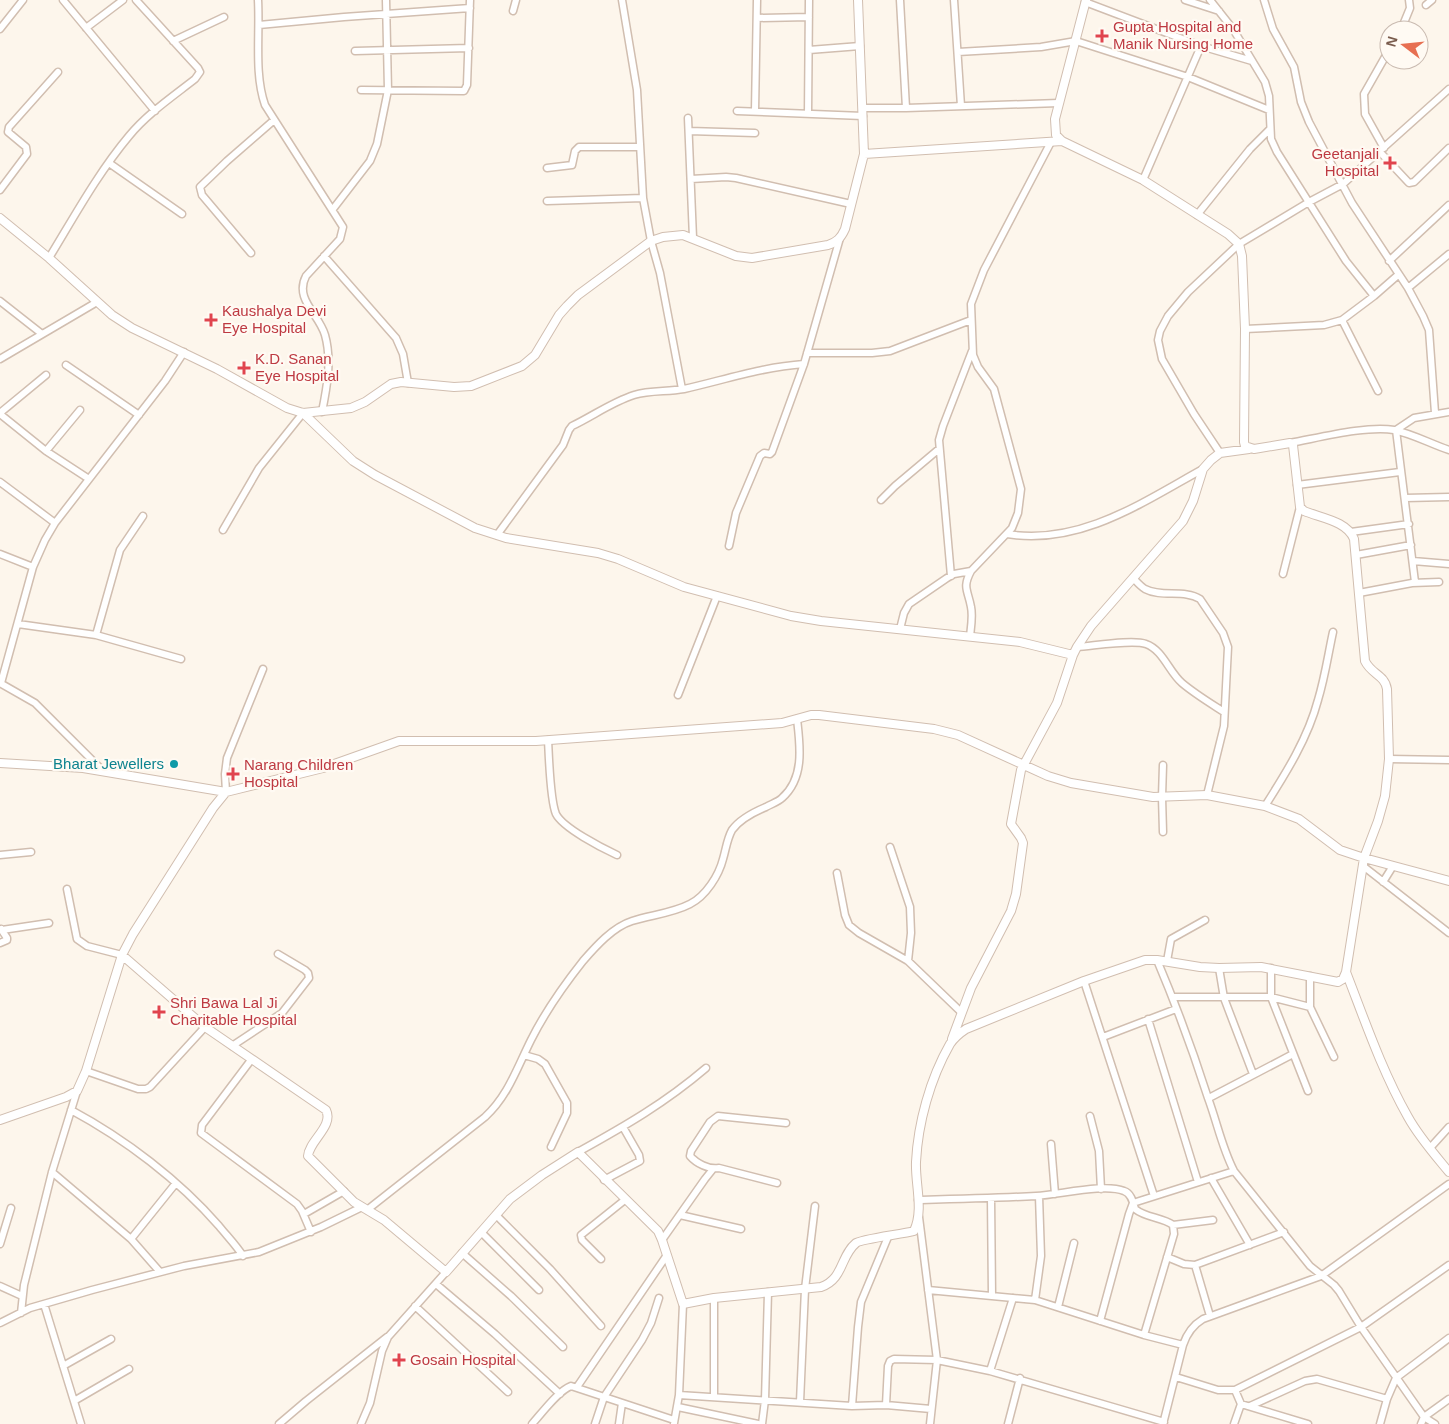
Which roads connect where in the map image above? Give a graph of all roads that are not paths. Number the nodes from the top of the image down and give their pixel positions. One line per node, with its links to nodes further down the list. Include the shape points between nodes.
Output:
1 (23, 0): 32 (street)
2 (63, 0): 31 (street)
3 (123, 0): 31 (street)
4 (136, 0): 33 (street)
5 (258, 0): 30 (street)
6 (386, 0): 25 (street)
7 (470, 0): 22 (street)
8 (516, 0): 23 (street)
9 (622, 0): 65 (street, via 637,90)
10 (757, 0): 28 (street)
11 (809, 0): 27 (street)
12 (858, 0): 35 (street)
13 (900, 0): 51 (street)
14 (954, 0): 41 (street)
15 (1185, 0): 24 (street)
16 (1210, 0): 24 (street)
17 (1264, 0): 73 (street, via 1273,29 1294,67 1309,122)
18 (1409, 0): 29 (street, via 1410,8)
19 (1432, 0): 21 (street)
20 (1085, 1): 34 (street); 36 (street)
21 (1426, 5)
22 (470, 8): 25 (street); 37 (street)
23 (513, 11)
24 (1220, 12): 42 (street)
25 (387, 14): 30 (street); 38 (street)
26 (224, 16): 33 (street)
27 (809, 17): 28 (street); 39 (street)
28 (757, 18): 55 (street)
29 (1405, 20)
30 (259, 25): 59 (street, via 261,95)
31 (86, 28): 53 (street)
32 (0, 29)
33 (173, 41): 53 (street, via 200,72)
34 (1076, 42): 41 (street); 45 (street); 49 (street)
35 (860, 46): 39 (street); 56 (street)
36 (1201, 46): 42 (street); 45 (street)
37 (469, 48): 38 (street); 48 (street, via 464,91)
38 (388, 50): 40 (street); 48 (street)
39 (809, 50): 57 (street)
40 (355, 51)
41 (958, 52): 50 (street)
42 (1252, 60): 52 (street, via 1267,88)
43 (1379, 68): 67 (street, via 1364,94 1365,114)
44 (58, 72): 74 (street, via 9,127 8,132 26,147 27,154)
45 (1188, 77): 52 (street); 72 (street)
46 (1449, 89): 67 (street)
47 (361, 90): 48 (street)
48 (388, 90): 80 (street, via 374,154)
49 (1059, 103): 50 (street); 63 (street, via 1055,128)
50 (961, 106): 51 (street)
51 (906, 108): 56 (street)
52 (1269, 110): 60 (street)
53 (155, 111): 69 (street, via 128,136)
54 (737, 111): 55 (street)
55 (755, 112): 57 (street)
56 (863, 112): 57 (street); 68 (street)
57 (808, 114)
58 (688, 118): 61 (street)
59 (273, 121): 80 (street); 88 (street, via 200,187 202,195)
60 (1270, 129): 77 (street, via 1277,152); 82 (street, via 1250,148)
61 (689, 131): 62 (street); 71 (street)
62 (755, 134)
63 (1062, 141): 64 (street); 72 (street)
64 (1051, 142): 68 (street); 98 (street, via 984,270 971,304)
65 (640, 147): 70 (street, via 579,148 572,165); 75 (street)
66 (1449, 148): 67 (street, via 1411,183)
67 (1382, 150): 73 (street)
68 (864, 154): 78 (street)
69 (109, 163): 81 (street); 91 (street)
70 (547, 168)
71 (691, 179): 78 (street, via 736,178); 84 (street)
72 (1143, 180): 82 (street)
73 (1343, 184): 77 (street); 92 (street)
74 (0, 190)
75 (643, 198): 76 (street); 86 (street)
76 (547, 201)
77 (1309, 202): 87 (street); 95 (street, via 1346,261)
78 (851, 204): 85 (street)
79 (1449, 205): 92 (street)
80 (333, 209): 90 (street, via 344,228)
81 (182, 214)
82 (1197, 215): 87 (street)
83 (0, 218): 91 (street)
84 (693, 238): 85 (street, via 736,256 752,258 828,245); 86 (street, via 672,235)
85 (840, 238): 104 (street)
86 (651, 241): 109 (street, via 566,306 535,355 522,366 471,386); 110 (street)
87 (1240, 244): 100 (street); 125 (street, via 1183,298 1168,316 1158,340 1162,359)
88 (251, 253)
89 (1449, 254): 94 (street)
90 (324, 256): 109 (street, via 396,338 403,354); 113 (street, via 302,284 305,300 323,328 328,349)
91 (49, 258): 97 (street)
92 (1389, 261): 93 (street)
93 (1398, 275): 94 (street); 95 (street)
94 (1408, 288): 116 (street, via 1429,330)
95 (1374, 296): 99 (street)
96 (0, 301): 101 (street)
97 (97, 302): 101 (street); 103 (street, via 132,328)
98 (971, 320): 102 (street); 104 (street, via 890,351)
99 (1342, 320): 100 (street, via 1324,325); 111 (street)
100 (1245, 329): 122 (street, via 1244,442)
101 (42, 334): 105 (street)
102 (972, 350): 121 (street, via 943,426); 140 (street, via 978,367 994,389 1018,475 1018,513)
103 (184, 352): 115 (street, via 286,408); 118 (street)
104 (807, 353): 106 (street)
105 (0, 359)
106 (804, 364): 110 (street, via 772,367); 143 (street, via 772,452 761,454 738,508)
107 (66, 365): 118 (street)
108 (46, 375): 117 (street)
109 (408, 383): 113 (street, via 391,384 351,408)
110 (682, 389): 141 (street, via 635,395 572,426 563,445)
111 (1378, 391)
112 (80, 410): 124 (street)
113 (322, 412): 115 (street)
114 (1449, 412): 116 (street)
115 (303, 413): 138 (street, via 259,468); 141 (street, via 363,468 464,524)
116 (1435, 413): 119 (street, via 1414,418)
117 (0, 414): 124 (street)
118 (139, 415): 128 (street)
119 (1396, 430): 120 (street, via 1383,428); 123 (street); 127 (street)
120 (1290, 443): 122 (street); 130 (street, via 1294,448)
121 (939, 449): 133 (street); 151 (street)
122 (1249, 449): 125 (street)
123 (1449, 450)
124 (46, 451): 128 (street)
125 (1220, 453): 126 (street)
126 (1203, 469): 140 (street, via 1128,510 1084,529 1045,536); 152 (street, via 1183,521)
127 (1400, 472): 130 (street); 132 (street)
128 (89, 479): 136 (street)
129 (0, 482): 136 (street)
130 (1297, 485): 134 (street)
131 (1449, 497): 132 (street)
132 (1406, 498): 137 (street)
133 (881, 500)
134 (1300, 508): 139 (street); 150 (street)
135 (143, 516): 160 (street, via 120,550)
136 (55, 523): 148 (street)
137 (1408, 524): 139 (street); 142 (street)
138 (223, 530)
139 (1351, 532): 145 (street)
140 (1008, 534): 149 (street)
141 (497, 535): 156 (street, via 598,553 684,587)
142 (1411, 545): 145 (street); 146 (street)
143 (729, 546)
144 (0, 554): 148 (street)
145 (1356, 555): 155 (street)
146 (1413, 561): 147 (street); 153 (street)
147 (1449, 564)
148 (33, 567): 157 (street)
149 (971, 571): 151 (street); 161 (street, via 966,584 972,614)
150 (1283, 574)
151 (951, 576): 158 (street, via 909,604)
152 (1133, 578): 162 (street); 168 (street, via 1146,590 1195,596 1204,604 1228,646)
153 (1415, 582): 154 (street); 155 (street)
154 (1439, 582)
155 (1359, 593): 171 (street, via 1365,661 1386,684)
156 (717, 596): 158 (street, via 805,618); 167 (street)
157 (18, 624): 160 (street); 166 (street)
158 (900, 629): 161 (street)
159 (1332, 632): 180 (street, via 1320,694 1310,725 1286,774)
160 (96, 635): 164 (street)
161 (970, 636): 163 (street, via 1020,642)
162 (1077, 647): 163 (street); 168 (street, via 1136,642 1148,644 1158,652 1176,678)
163 (1072, 655): 174 (street, via 1057,703)
164 (180, 659)
165 (263, 668): 177 (street, via 227,758)
166 (0, 683): 176 (street, via 35,703)
167 (678, 695)
168 (1224, 712): 178 (street, via 1222,736)
169 (797, 719): 170 (street, via 782,723); 174 (street, via 819,715 934,728 958,735); 219 (street, via 799,764 786,794 736,825 716,878 700,897 680,908 620,926 594,948 557,996)
170 (548, 740): 177 (street, via 400,741 323,768); 185 (street, via 557,815 594,843)
171 (1389, 758): 172 (street); 186 (street, via 1381,809)
172 (1449, 760)
173 (0, 763): 176 (street)
174 (1023, 765): 179 (street, via 1071,783); 212 (street, via 1011,820 1023,843 1014,904)
175 (1163, 765): 179 (street)
176 (103, 771): 177 (street)
177 (226, 792): 198 (street)
178 (1207, 795): 179 (street); 180 (street)
179 (1162, 798): 181 (street)
180 (1265, 806): 186 (street, via 1299,819 1333,846)
181 (1163, 832)
182 (890, 847): 200 (street, via 910,907)
183 (32, 852): 184 (street)
184 (0, 855)
185 (617, 855)
186 (1363, 862): 187 (street); 190 (street); 204 (street)
187 (1393, 866): 189 (street); 190 (street)
188 (837, 873): 200 (street, via 849,925)
189 (1449, 881)
190 (1383, 882): 195 (street)
191 (66, 889): 198 (street, via 77,939 87,946)
192 (1205, 920): 201 (street, via 1171,939)
193 (49, 923): 194 (street)
194 (1, 928): 196 (street, via 8,938)
195 (1449, 933)
196 (0, 943)
197 (278, 954): 217 (street, via 308,972 309,978 282,1013)
198 (122, 955): 214 (street); 223 (street)
199 (1157, 960): 201 (street); 206 (street, via 1139,962); 207 (street)
200 (908, 961): 212 (street)
201 (1167, 961): 202 (street)
202 (1219, 968): 203 (street); 209 (street)
203 (1271, 968): 205 (street); 208 (street)
204 (1346, 972): 205 (street, via 1338,982); 236 (street, via 1391,1085 1408,1118)
205 (1310, 976): 210 (street)
206 (1084, 981): 215 (street); 216 (street, via 966,1028)
207 (1172, 997): 209 (street); 211 (street)
208 (1271, 997): 209 (street); 210 (street); 218 (street)
209 (1224, 998): 224 (street)
210 (1310, 1007): 220 (street)
211 (1176, 1009): 213 (street); 227 (street)
212 (961, 1012): 216 (street)
213 (1148, 1019): 215 (street); 244 (street)
214 (205, 1027): 217 (street); 223 (street, via 146,1089)
215 (1103, 1037): 252 (street)
216 (950, 1043): 255 (street, via 935,1078 922,1123 916,1163)
217 (232, 1046): 221 (street)
218 (1293, 1054): 224 (street); 226 (street)
219 (524, 1056): 235 (street, via 546,1064 567,1104 567,1113); 259 (street, via 497,1107)
220 (1334, 1058)
221 (251, 1060): 249 (street, via 326,1110 327,1121 308,1156); 261 (street, via 202,1125 200,1133 297,1204)
222 (706, 1068): 233 (street, via 665,1101)
223 (86, 1071): 225 (street)
224 (1253, 1074): 227 (street)
225 (77, 1091): 228 (street); 230 (street)
226 (1308, 1091)
227 (1208, 1098): 239 (street)
228 (71, 1110): 240 (street); 245 (street, via 103,1128)
229 (1090, 1116): 248 (street, via 1098,1151)
230 (0, 1120)
231 (786, 1123): 238 (street, via 723,1116 714,1118 690,1156 695,1162)
232 (1449, 1126): 236 (street)
233 (623, 1127): 237 (street); 243 (street, via 640,1161)
234 (1051, 1144): 250 (street)
235 (552, 1147)
236 (1430, 1148): 241 (street)
237 (578, 1152): 243 (street); 262 (street, via 523,1188)
238 (713, 1169): 246 (street); 263 (street)
239 (1234, 1171): 242 (street); 269 (street)
240 (52, 1172): 271 (street); 293 (street)
241 (1449, 1172)
242 (1211, 1178): 244 (street); 275 (street)
243 (604, 1180): 254 (street)
244 (1198, 1182): 252 (street)
245 (176, 1183): 271 (street); 278 (street, via 202,1207)
246 (777, 1183)
247 (1449, 1184): 285 (street)
248 (1101, 1189): 250 (street); 256 (street, via 1127,1192)
249 (344, 1191): 259 (street); 261 (street)
250 (1056, 1194): 251 (street)
251 (1038, 1196): 253 (street); 297 (street, via 1041,1256)
252 (1154, 1196): 256 (street)
253 (991, 1198): 255 (street); 292 (street)
254 (626, 1199): 272 (street, via 658,1231); 280 (street, via 581,1235)
255 (918, 1200): 260 (street)
256 (1133, 1203): 265 (street, via 1138,1212); 304 (street)
257 (815, 1206): 288 (street)
258 (11, 1208): 273 (street)
259 (364, 1209): 267 (street); 284 (street, via 384,1220)
260 (918, 1210): 270 (street, via 914,1231); 290 (street)
261 (304, 1214): 267 (street)
262 (496, 1214): 268 (street); 306 (street)
263 (680, 1215): 266 (street); 272 (street)
264 (1213, 1220): 265 (street)
265 (1173, 1225): 279 (street, via 1174,1234)
266 (741, 1229)
267 (311, 1232): 278 (street)
268 (481, 1232): 276 (street); 289 (street)
269 (1284, 1232): 275 (street); 285 (street)
270 (888, 1237): 288 (street, via 859,1240 829,1285); 336 (street, via 861,1302)
271 (131, 1239): 283 (street)
272 (662, 1240): 277 (street)
273 (0, 1244)
274 (1074, 1244): 301 (street)
275 (1250, 1245): 281 (street)
276 (462, 1253): 284 (street); 313 (street, via 512,1296)
277 (667, 1255): 299 (street); 321 (street)
278 (243, 1256): 283 (street)
279 (1167, 1257): 281 (street); 308 (street)
280 (601, 1259)
281 (1195, 1265): 303 (street)
282 (1449, 1265): 307 (street)
283 (160, 1272): 298 (street)
284 (446, 1272): 286 (street)
285 (1321, 1276): 303 (street); 307 (street, via 1334,1284)
286 (436, 1284): 300 (street); 324 (street)
287 (0, 1286): 293 (street)
288 (805, 1289): 291 (street); 332 (street)
289 (539, 1290)
290 (928, 1290): 292 (street); 314 (street)
291 (768, 1292): 295 (street); 330 (street)
292 (992, 1295): 296 (street)
293 (22, 1296): 302 (street)
294 (659, 1298): 326 (street, via 642,1340)
295 (714, 1298): 299 (street); 327 (street)
296 (1013, 1298): 297 (street); 317 (street)
297 (1035, 1300): 301 (street)
298 (44, 1304): 302 (street); 315 (street)
299 (683, 1304): 325 (street)
300 (415, 1306): 309 (street); 323 (street)
301 (1058, 1306): 304 (street)
302 (21, 1313): 305 (street)
303 (1210, 1316): 312 (street, via 1196,1323)
304 (1100, 1321): 308 (street)
305 (0, 1323)
306 (601, 1326)
307 (1361, 1327): 320 (street); 322 (street)
308 (1144, 1335): 312 (street)
309 (388, 1337): 344 (street); 345 (street)
310 (1449, 1338): 320 (street)
311 (110, 1339): 315 (street)
312 (1183, 1345): 318 (street)
313 (563, 1347)
314 (937, 1360): 317 (street); 335 (street, via 890,1361); 339 (street)
315 (64, 1366): 331 (street)
316 (129, 1369): 331 (street)
317 (990, 1371): 319 (street)
318 (1176, 1377): 322 (street, via 1218,1390); 342 (street)
319 (1020, 1378): 342 (street); 351 (street)
320 (1396, 1378): 328 (street); 340 (street)
321 (577, 1387): 324 (street, via 566,1388); 326 (street)
322 (1235, 1390): 334 (street)
323 (508, 1392)
324 (560, 1394): 346 (street)
325 (679, 1395): 327 (street); 338 (street)
326 (604, 1397): 333 (street); 347 (street)
327 (714, 1397): 330 (street)
328 (1387, 1399): 337 (street, via 1317,1379 1305,1381); 354 (street)
329 (1449, 1399): 340 (street)
330 (765, 1400): 332 (street); 349 (street)
331 (74, 1402): 343 (street)
332 (800, 1402): 336 (street)
333 (622, 1403): 341 (street); 348 (street)
334 (1241, 1404): 337 (street); 352 (street)
335 (886, 1405): 336 (street); 339 (street)
336 (852, 1406)
337 (1250, 1406): 353 (street)
338 (678, 1407): 341 (street); 349 (street)
339 (931, 1409): 350 (street)
340 (1423, 1420): 355 (street)
341 (674, 1422)
342 (1164, 1423)
343 (81, 1424)
344 (279, 1424)
345 (361, 1424)
346 (532, 1424)
347 (596, 1424)
348 (619, 1424)
349 (760, 1424)
350 (930, 1424)
351 (1008, 1424)
352 (1234, 1424)
353 (1308, 1424)
354 (1380, 1424)
355 (1436, 1424)

